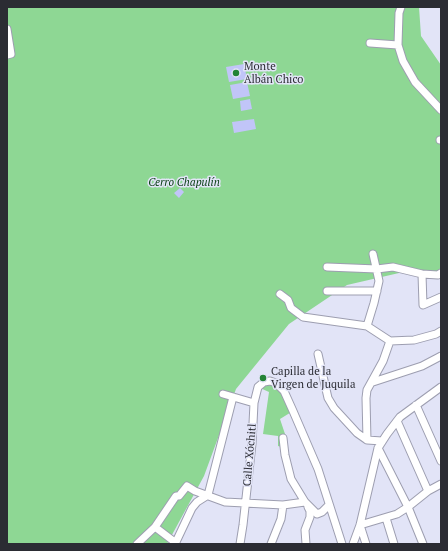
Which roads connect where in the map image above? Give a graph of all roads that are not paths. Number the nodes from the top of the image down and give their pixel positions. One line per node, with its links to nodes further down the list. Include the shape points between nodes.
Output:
1 (401, 7): 4 (street)
2 (7, 29): 5 (street, via 11,54)
3 (370, 43): 4 (street)
4 (398, 44): 6 (street, via 403,61 415,82)
5 (7, 55)
6 (441, 110)
7 (373, 254): 9 (street)
8 (327, 267): 9 (street)
9 (377, 269): 10 (street, via 391,267); 13 (street)
10 (420, 273): 11 (street); 15 (street, via 423,305)
11 (440, 276)
12 (327, 291): 13 (street)
13 (377, 291): 16 (street)
14 (280, 294): 16 (street, via 288,300 291,308 303,316)
15 (441, 298)
16 (367, 326): 18 (street)
17 (441, 331): 18 (street, via 414,340)
18 (390, 342): 21 (street)
19 (318, 354): 29 (street, via 328,398 348,424)
20 (441, 356): 21 (street, via 422,366)
21 (373, 382): 29 (street, via 367,390 366,398)
22 (441, 387): 26 (street)
23 (223, 394): 24 (street)
24 (233, 398): 25 (street); 35 (street)
25 (254, 403): 36 (street, Calle Xóchitl); 39 (street, Calle Xóchitl, via 258,387 264,382 276,383 284,391 318,469)
26 (416, 405): 27 (street); 32 (street)
27 (397, 421): 30 (street); 34 (street)
28 (283, 438): 37 (street, via 291,479)
29 (367, 440): 30 (street)
30 (382, 441): 31 (street)
31 (378, 448): 40 (street); 42 (street)
32 (441, 461)
33 (441, 484): 34 (street)
34 (428, 491): 40 (street)
35 (208, 495): 36 (street, via 225,502); 43 (street, via 187,486 179,496 176,496); 45 (street, via 192,508)
36 (246, 504): 38 (street); 46 (street, Calle Xóchitl)
37 (306, 504): 38 (street); 39 (street, via 317,514); 48 (street, via 310,511 305,530)
38 (283, 505): 47 (street, via 281,519)
39 (329, 505): 49 (street)
40 (408, 507): 41 (street); 53 (street)
41 (386, 518): 42 (street); 52 (street)
42 (360, 525): 50 (street); 51 (street)
43 (155, 527): 44 (street); 45 (street)
44 (137, 544)
45 (176, 544)
46 (240, 544)
47 (271, 544)
48 (306, 544)
49 (342, 544)
50 (353, 544)
51 (366, 544)
52 (394, 544)
53 (423, 544)

